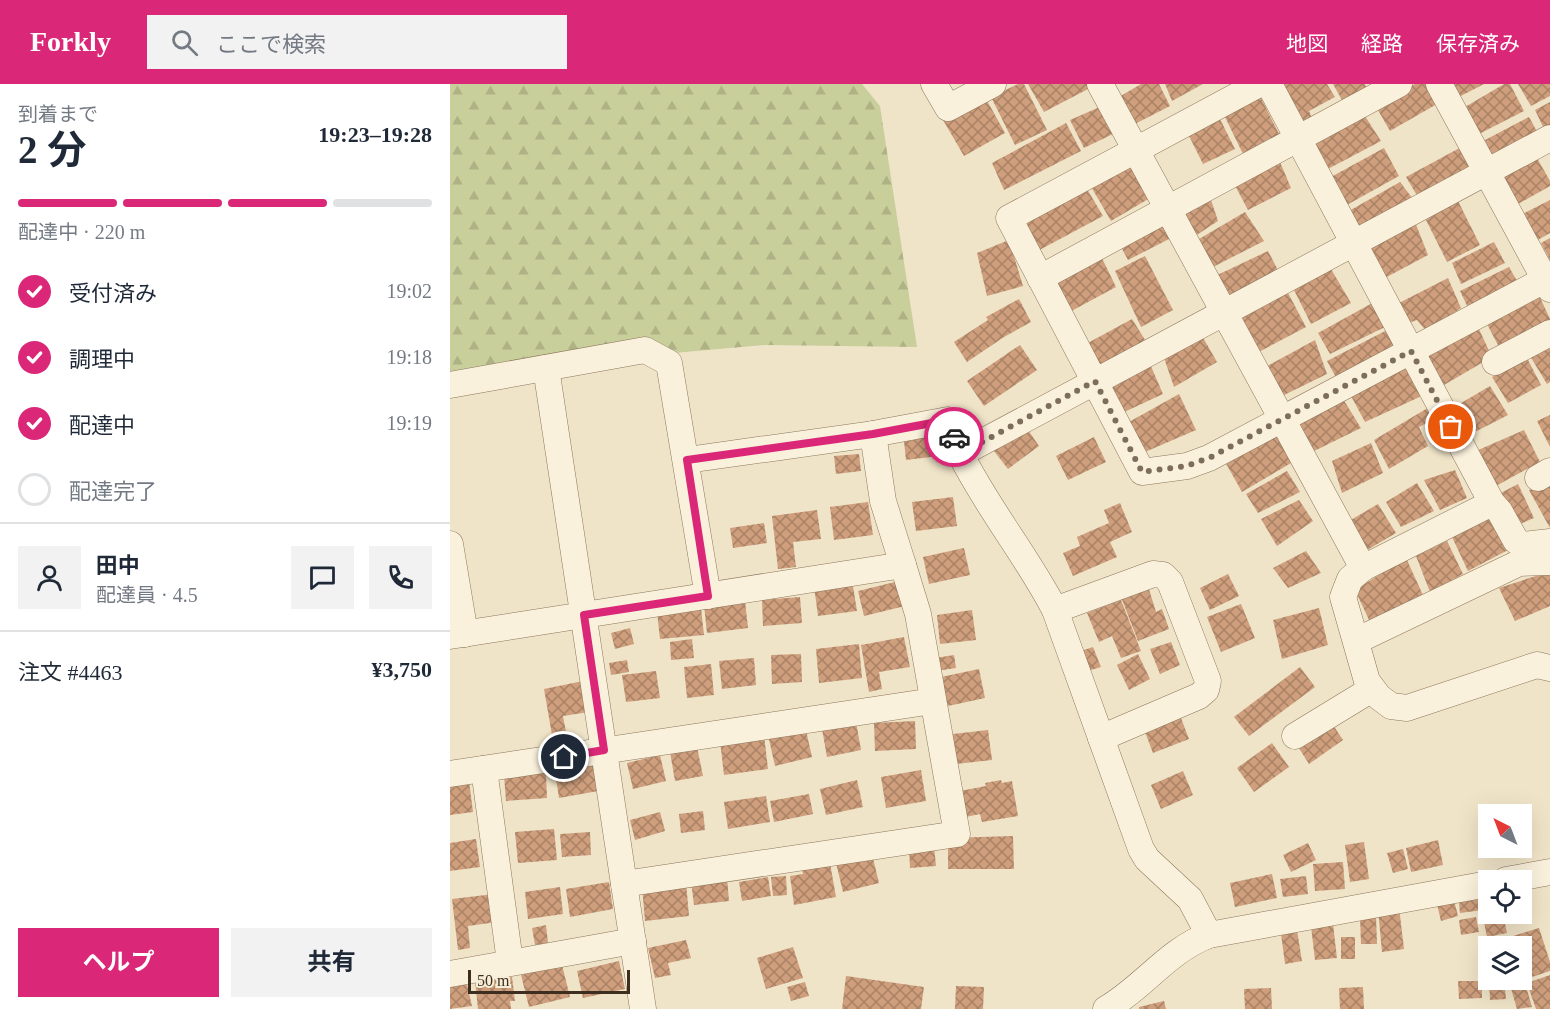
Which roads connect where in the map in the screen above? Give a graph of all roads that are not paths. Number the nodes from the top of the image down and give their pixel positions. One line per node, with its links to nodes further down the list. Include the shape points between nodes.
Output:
1 (934, 84): 2 (street, via 948,108)
2 (993, 84)
3 (1100, 84): 10 (street)
4 (1259, 84): 10 (street)
5 (1269, 84): 9 (street)
6 (1399, 84): 9 (street)
7 (1439, 84): 11 (street)
8 (1550, 138): 11 (street)
9 (1298, 139): 12 (street); 13 (street)
10 (1136, 150): 12 (street); 14 (street, via 1010,218)
11 (1487, 172): 13 (street); 15 (street)
12 (1168, 209): 14 (street); 16 (street)
13 (1354, 243): 16 (street); 18 (street)
14 (1040, 278): 21 (street)
15 (1548, 282): 18 (street)
16 (1224, 312): 21 (street); 23 (street)
17 (1550, 333): 19 (street)
18 (1411, 351): 23 (street); 27 (street)
19 (1495, 362)
20 (546, 368): 22 (street); 26 (street, via 645,350 669,363); 35 (street)
21 (1095, 381): 23 (street, via 1142,472 1186,466 1209,458); 25 (street)
22 (450, 385)
23 (1282, 420): 32 (street)
24 (873, 434): 25 (street, via 948,420); 26 (street); 31 (street, via 883,501)
25 (960, 454): 34 (street)
26 (687, 460): 33 (street)
27 (1492, 503): 28 (street, via 1516,541 1523,545); 32 (street)
28 (1550, 542)
29 (450, 544): 36 (street)
30 (1550, 562): 37 (street, via 1519,563)
31 (903, 565): 33 (street); 40 (street, via 918,614)
32 (1363, 568): 37 (street, via 1350,579 1343,597)
33 (708, 596): 35 (street)
34 (1055, 610): 42 (street); 42 (street, via 1153,574 1163,575 1170,582 1208,681 1199,696)
35 (584, 615): 36 (street); 43 (street)
36 (458, 635)
37 (1356, 641): 39 (street)
38 (1550, 668): 39 (street, via 1537,665 1407,708 1391,706)
39 (1372, 689): 41 (street)
40 (933, 701): 43 (street); 48 (street, via 957,834)
41 (1296, 736)
42 (1101, 738): 50 (street, via 1144,854 1190,899)
43 (604, 750): 44 (street); 48 (street)
44 (484, 769): 45 (street); 52 (street)
45 (450, 774)
46 (1550, 872): 47 (street)
47 (1532, 875)
48 (624, 884): 51 (street)
49 (1478, 886): 50 (street)
50 (1209, 935): 55 (street, via 1176,952)
51 (633, 941): 52 (street); 54 (street)
52 (510, 962): 53 (street)
53 (450, 974)
54 (643, 1009)
55 (1106, 1009)

